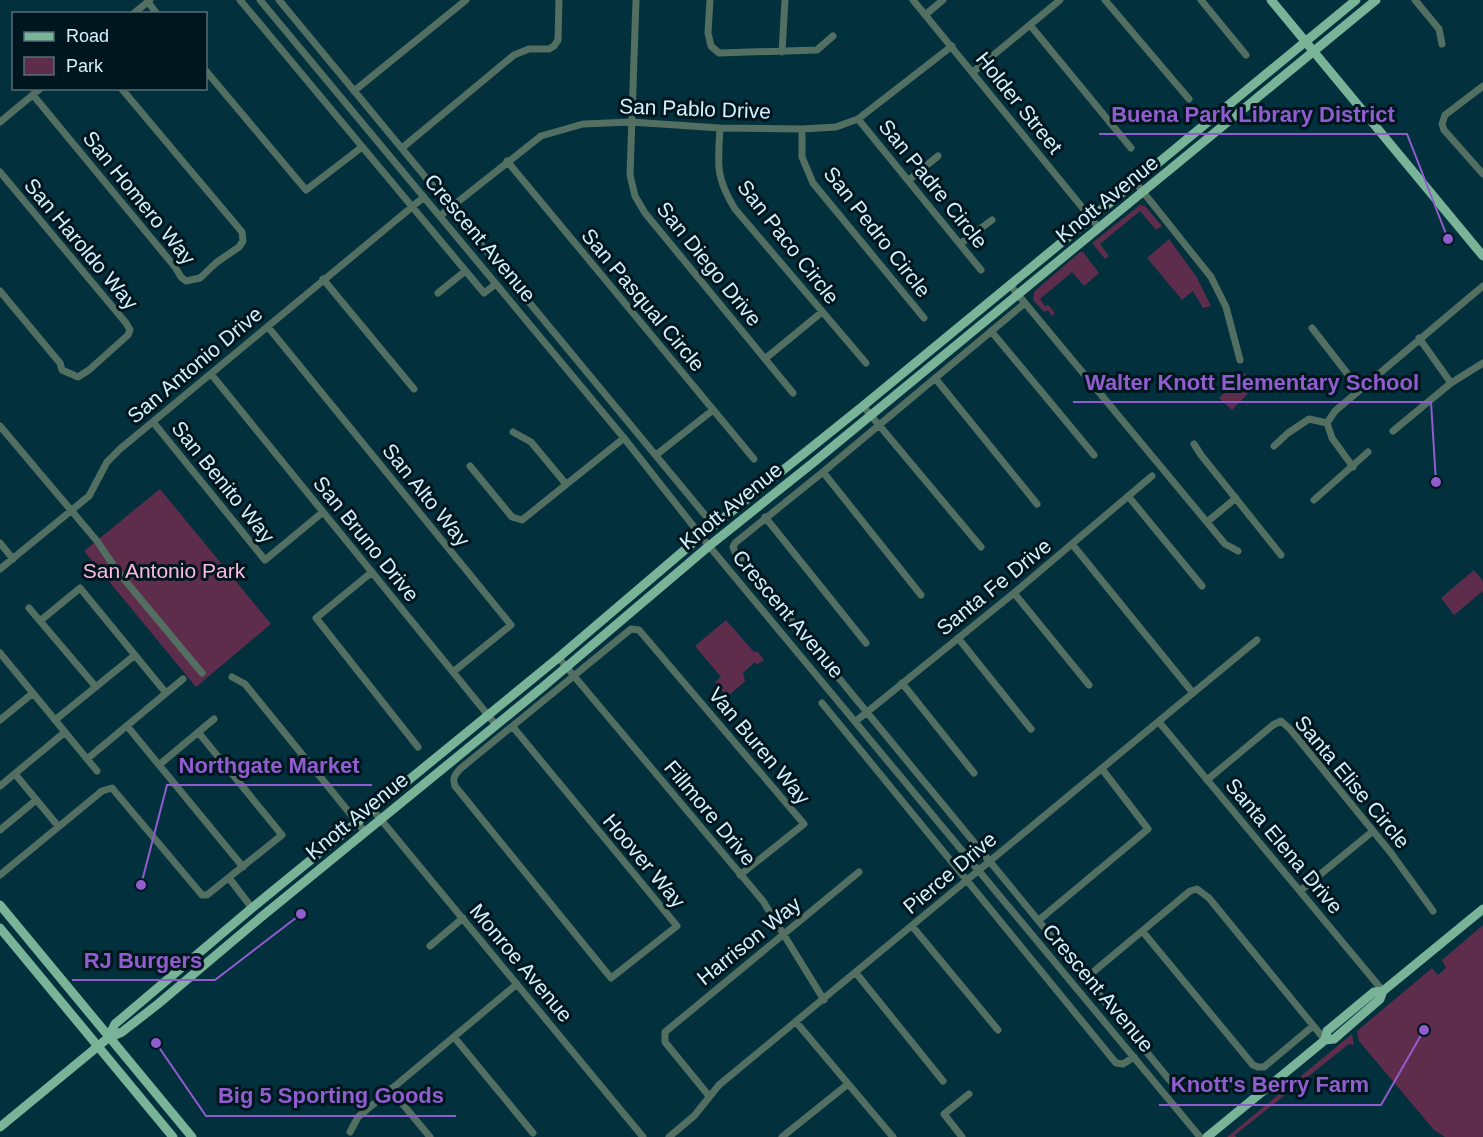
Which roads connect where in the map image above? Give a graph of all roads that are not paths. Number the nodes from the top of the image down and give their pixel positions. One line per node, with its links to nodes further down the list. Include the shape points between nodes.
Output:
1 (240, 0): 42 (street)
2 (260, 0): 52 (street, Crescent Avenue)
3 (279, 0): 34 (street)
4 (466, 0): 34 (street)
5 (559, 0): 43 (street, via 558,40 554,46 514,55)
6 (636, 0): 39 (street, San Diego Drive)
7 (710, 0): 27 (street, via 708,33 711,46 719,52)
8 (785, 0): 27 (street)
9 (913, 0): 20 (street, Holder Street)
10 (943, 0): 20 (street)
11 (1060, 0): 21 (street)
12 (1105, 0): 36 (street)
13 (1201, 0): 28 (street)
14 (1271, 0): 23 (main road)
15 (1356, 0): 23 (main road, Knott Avenue)
16 (1376, 0): 26 (main road, Knott Avenue)
17 (1415, 0): 24 (street, via 1439,29)
18 (149, 1): 19 (street)
19 (135, 12)
20 (925, 15): 25 (street, Holder Street)
21 (1030, 25): 30 (street); 44 (street)
22 (833, 36): 27 (street, via 818,50)
23 (1305, 41): 26 (main road); 50 (main road, Knott Avenue)
24 (1442, 44)
25 (952, 46): 30 (street, Holder Street); 37 (street, San Pablo Drive)
26 (1314, 51): 51 (main road, Knott Avenue); 60 (main road)
27 (782, 52)
28 (1246, 55)
29 (207, 72): 42 (street, via 306,190)
30 (973, 72): 56 (street, Holder Street)
31 (1483, 86): 48 (street, via 1442,119 1444,130)
32 (39, 90): 35 (street)
33 (124, 90): 35 (street, San Homero Way, via 242,232 239,248 200,279 181,277)
34 (354, 91): 43 (street)
35 (33, 95): 38 (street)
36 (1189, 99)
37 (858, 119): 41 (street, San Pablo Drive, via 836,127); 49 (street, San Padre Circle)
38 (0, 122)
39 (631, 122): 40 (street, San Pablo Drive); 46 (street, San Pablo Drive, via 583,124 541,135); 77 (street, San Diego Drive, via 630,175 635,196)
40 (720, 128): 41 (street, San Pablo Drive); 71 (street, San Paco Circle, via 718,169 724,190)
41 (802, 129): 72 (street, San Pedro Circle, via 802,157 813,183)
42 (362, 147): 54 (street)
43 (402, 148): 53 (street)
44 (1131, 148)
45 (938, 156): 49 (street)
46 (507, 161): 53 (street, San Pablo Drive); 88 (street, San Pasqual Circle)
47 (0, 172): 67 (street, San Haroldo Way, via 130,330 126,339 78,377 62,370)
48 (1483, 174)
49 (909, 180): 59 (street, San Padre Circle)
50 (1136, 183): 51 (street); 56 (main road, Knott Avenue)
51 (1144, 191): 58 (main road, Knott Avenue); 78 (street, via 1211,277 1226,307)
52 (424, 197): 54 (street, San Antonio Drive); 55 (street, Crescent Avenue)
53 (451, 207): 55 (street, San Pablo Drive); 100 (street)
54 (411, 208): 62 (street); 63 (street, San Antonio Drive)
55 (440, 216): 64 (street, Crescent Avenue)
56 (1091, 219): 58 (street, Holder Street); 65 (main road, Knott Avenue)
57 (992, 220): 59 (street)
58 (1099, 228): 69 (main road, Knott Avenue)
59 (960, 244): 61 (street, San Padre Circle)
60 (1483, 256)
61 (981, 270)
62 (464, 272): 64 (street, via 484,293); 68 (street)
63 (323, 279): 73 (street, San Antonio Drive); 84 (street)
64 (496, 284): 96 (street, Crescent Avenue)
65 (1010, 285): 69 (street); 87 (main road, Knott Avenue)
66 (1483, 286): 76 (street)
67 (0, 291)
68 (438, 293)
69 (1018, 294): 70 (street); 89 (main road, Knott Avenue)
70 (1025, 303): 75 (street); 116 (street)
71 (822, 312): 77 (street); 79 (street, San Paco Circle)
72 (924, 318)
73 (268, 327): 81 (street, San Antonio Drive); 141 (street, San Alto Way, via 511,625)
74 (1312, 328): 85 (street)
75 (991, 331): 82 (street); 101 (street)
76 (1419, 338): 83 (street); 85 (street)
77 (766, 358): 86 (street, San Diego Drive)
78 (1240, 360)
79 (866, 363)
80 (1483, 363): 83 (street)
81 (210, 374): 90 (street, San Antonio Drive); 113 (street, San Bruno Drive)
82 (935, 378): 92 (street); 111 (street)
83 (1451, 383): 94 (street)
84 (414, 389)
85 (1360, 390): 91 (street)
86 (793, 393)
87 (863, 406): 89 (street); 117 (main road, Knott Avenue)
88 (713, 410): 100 (street); 102 (street, San Pasqual Circle)
89 (871, 416): 92 (street); 120 (main road, Knott Avenue)
90 (153, 422): 112 (street, San Antonio Drive, via 107,462 89,496); 113 (street, San Benito Way, via 265,560)
91 (1327, 423): 98 (street, via 1309,419); 104 (street, via 1332,438)
92 (879, 424): 105 (street); 121 (street)
93 (0, 426): 112 (street)
94 (1394, 431)
95 (513, 432): 107 (street, via 531,442)
96 (624, 438): 107 (street); 117 (street, Crescent Avenue)
97 (1194, 444): 109 (street)
98 (1274, 447)
99 (1368, 452): 104 (street)
100 (656, 455): 114 (street)
101 (1094, 455)
102 (754, 459)
103 (470, 466): 107 (street, via 512,517 522,520)
104 (1353, 467): 110 (street)
105 (823, 472): 115 (street); 129 (street)
106 (1152, 476): 108 (street, Santa Fe Drive)
107 (566, 484)
108 (1128, 496): 119 (street, Santa Fe Drive); 127 (street)
109 (1236, 498): 116 (street); 123 (street)
110 (1314, 500)
111 (1037, 504)
112 (71, 511): 124 (street, San Antonio Drive); 142 (street)
113 (323, 512): 126 (street, San Bruno Drive)
114 (705, 514)
115 (765, 517): 136 (street); 153 (street, Crescent Avenue, via 735,543 735,552)
116 (1207, 522): 122 (street, via 1225,544)
117 (701, 536): 120 (street, Crescent Avenue); 131 (main road, Knott Avenue)
118 (0, 543): 124 (street)
119 (1072, 544): 128 (street, Santa Fe Drive); 151 (street)
120 (709, 546): 132 (main road, Knott Avenue); 158 (street, Crescent Avenue)
121 (981, 547)
122 (1238, 551)
123 (1281, 555)
124 (13, 559): 125 (street, San Antonio Drive)
125 (0, 569)
126 (372, 572): 141 (street, San Bruno Drive); 166 (street, via 315,618)
127 (1202, 586)
128 (1014, 593): 134 (street, Santa Fe Drive); 147 (street)
129 (921, 595)
130 (29, 608): 133 (street)
131 (615, 609): 132 (main road); 139 (main road, Knott Avenue)
132 (623, 618): 140 (main road, Knott Avenue)
133 (40, 621): 138 (street, via 80,588); 148 (street)
134 (958, 638): 146 (street, Santa Fe Drive); 163 (street)
135 (1257, 640): 151 (street, Pierce Drive)
136 (866, 644)
137 (0, 654): 149 (street)
138 (135, 655): 148 (street); 150 (street)
139 (558, 657): 140 (street, Fillmore Drive); 154 (main road, Knott Avenue)
140 (566, 667): 143 (street, Fillmore Drive); 160 (main road, Knott Avenue)
141 (453, 672): 154 (street, San Bruno Drive)
142 (202, 673)
143 (574, 675): 162 (street); 188 (street, Fillmore Drive); 188 (street, Van Buren Way, via 636,628 804,824)
144 (232, 676): 178 (street, via 245,684)
145 (183, 679): 150 (street)
146 (902, 683): 153 (street, Santa Fe Drive); 171 (street)
147 (1089, 686)
148 (96, 687): 157 (street)
149 (33, 693): 156 (street); 157 (street)
150 (166, 693): 161 (street)
151 (1193, 693): 159 (street, Pierce Drive)
152 (822, 703): 190 (street)
153 (867, 712): 158 (street, Santa Fe Drive); 183 (street, Crescent Avenue)
154 (488, 715): 160 (street, San Bruno Drive); 176 (main road, Knott Avenue)
155 (214, 719): 165 (street)
156 (0, 720)
157 (56, 720): 164 (street)
158 (856, 721): 185 (street, Crescent Avenue)
159 (1159, 722): 169 (street, Pierce Drive); 173 (street, Santa Elena Drive)
160 (496, 725): 177 (main road, Knott Avenue)
161 (126, 726): 167 (street); 168 (street)
162 (513, 727): 162 (street, Hoover Way, via 677,926 612,978 455,786 454,776 460,769)
163 (1031, 729)
164 (65, 732): 167 (street); 172 (street)
165 (198, 732): 168 (street); 184 (street, via 282,835)
166 (418, 747)
167 (87, 759): 170 (street)
168 (159, 765): 184 (street)
169 (1102, 769): 183 (street, Pierce Drive); 198 (street, via 1148,829)
170 (97, 771)
171 (974, 773)
172 (15, 774): 174 (street); 175 (street)
173 (1207, 780): 181 (street, Santa Elise Circle, via 1281,721); 191 (street, Santa Elena Drive)
174 (0, 786)
175 (36, 800): 179 (street); 180 (street)
176 (373, 810): 177 (street, Monroe Avenue); 178 (main road, Knott Avenue)
177 (380, 819): 182 (main road, Knott Avenue); 197 (street, Monroe Avenue)
178 (358, 822): 182 (street); 193 (main road, Knott Avenue)
179 (58, 826): 187 (street); 189 (street, via 102,791 112,788 204,896)
180 (0, 830)
181 (1373, 831): 191 (street); 195 (street, Santa Elise Circle)
182 (365, 832): 196 (main road, Knott Avenue)
183 (991, 862): 185 (street, Pierce Drive); 198 (street, Crescent Avenue)
184 (243, 867): 189 (street)
185 (980, 871): 190 (street, Pierce Drive); 216 (street, Crescent Avenue)
186 (859, 872): 202 (street, Harrison Way)
187 (0, 875)
188 (740, 875): 202 (street, Fillmore Drive, via 763,901)
189 (229, 878): 193 (street)
190 (969, 880): 199 (street, Pierce Drive); 216 (street, via 1116,1063 1124,1064)
191 (1300, 891): 207 (street, Santa Elena Drive)
192 (0, 905): 213 (main road)
193 (252, 908): 196 (main road); 213 (main road, Knott Avenue, via 115,1024)
194 (1483, 909): 207 (main road)
195 (1433, 911)
196 (260, 918): 213 (main road, Knott Avenue, via 122,1032)
197 (463, 918): 203 (street); 206 (street, Monroe Avenue)
198 (1039, 920): 205 (street, Crescent Avenue)
199 (912, 926): 204 (street, Pierce Drive); 211 (street)
200 (0, 928): 215 (main road)
201 (1143, 932): 205 (street); 210 (street, via 1258,1068); 210 (street, via 1190,891 1204,892)
202 (783, 935): 208 (street, Fillmore Drive); 222 (street, Harrison Way, via 662,1039)
203 (430, 946)
204 (856, 973): 208 (street, Pierce Drive); 217 (street)
205 (1086, 978): 220 (street, Crescent Avenue)
206 (517, 984): 212 (street); 229 (street, Monroe Avenue)
207 (1383, 992): 214 (main road, via 1374,992 1327,1031)
208 (824, 1000): 209 (street, Pierce Drive)
209 (796, 1022): 218 (street); 222 (street, Pierce Drive)
210 (1313, 1026): 214 (street)
211 (998, 1030)
212 (454, 1037): 219 (street); 225 (street)
213 (108, 1038): 215 (main road, Knott Avenue); 227 (main road)
214 (1325, 1040): 235 (main road)
215 (97, 1046): 223 (main road, Knott Avenue); 226 (main road)
216 (1134, 1056): 234 (street, Crescent Avenue)
217 (943, 1081)
218 (848, 1084): 231 (street); 232 (street)
219 (390, 1089): 224 (street, via 358,1117); 228 (street)
220 (1178, 1089)
221 (969, 1094): 233 (street, via 944,1114)
222 (709, 1096): 230 (street, Pierce Drive, via 694,1116)
223 (0, 1127)
224 (350, 1132)
225 (533, 1132)
226 (173, 1137)
227 (192, 1137)
228 (430, 1137)
229 (643, 1137)
230 (669, 1137)
231 (782, 1137)
232 (893, 1137)
233 (962, 1137)
234 (1200, 1137)
235 (1207, 1137)

